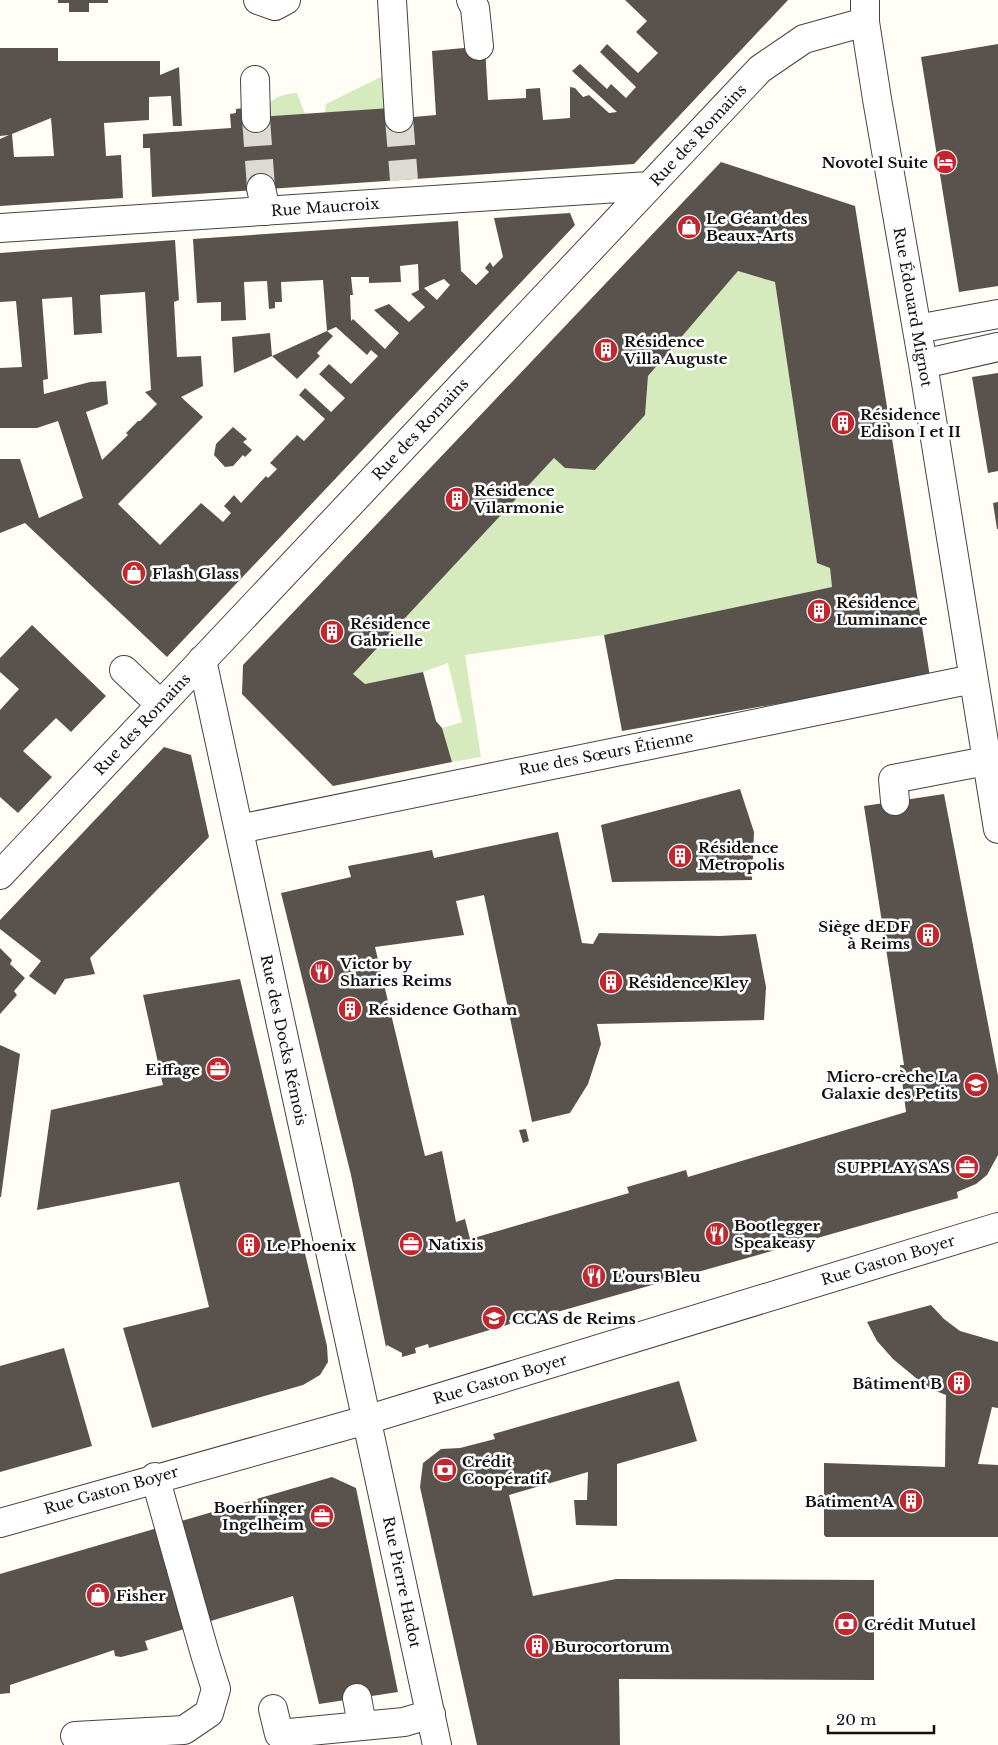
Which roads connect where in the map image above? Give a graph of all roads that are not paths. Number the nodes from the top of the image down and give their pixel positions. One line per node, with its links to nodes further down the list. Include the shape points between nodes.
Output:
1 (258, 0): 2 (street, via 275,6)
2 (286, 0)
3 (392, 0): 9 (street)
4 (471, 0): 6 (street, via 475,8)
5 (865, 11): 10 (street, Rue des Romains, via 804,39 760,69); 13 (street, Rue Édouard Mignot)
6 (479, 46)
7 (255, 80): 8 (street)
8 (256, 118)
9 (399, 118)
10 (649, 186): 11 (street, Rue Maucroix, via 405,191 264,200); 16 (street, Rue des Romains)
11 (0, 228)
12 (998, 314): 13 (street)
13 (917, 330): 15 (street, Rue Édouard Mignot)
14 (998, 347): 15 (street)
15 (923, 364): 18 (street, Rue Édouard Mignot)
16 (202, 660): 19 (street, Rue des Romains); 22 (street, Rue des Docks Rémois)
17 (124, 670): 19 (street)
18 (973, 679): 20 (street, Rue Édouard Mignot); 22 (street, Rue des Sœurs Étienne)
19 (160, 704): 24 (street, Rue des Romains)
20 (986, 761): 21 (street, via 893,779); 23 (street, Rue Édouard Mignot)
21 (895, 801)
22 (239, 828): 26 (street, Rue des Docks Rémois)
23 (998, 829)
24 (0, 875)
25 (998, 1227): 26 (street, Rue Gaston Boyer)
26 (366, 1420): 27 (street, Rue Gaston Boyer); 30 (street, Rue Pierre Hadot)
27 (155, 1477): 28 (street, Rue Gaston Boyer); 31 (street, via 216,1689 212,1705 209,1713 184,1730)
28 (0, 1523)
29 (273, 1709): 30 (street, via 279,1734 360,1711 404,1722)
30 (431, 1714): 32 (street, Rue Pierre Hadot)
31 (75, 1736)
32 (437, 1745)

